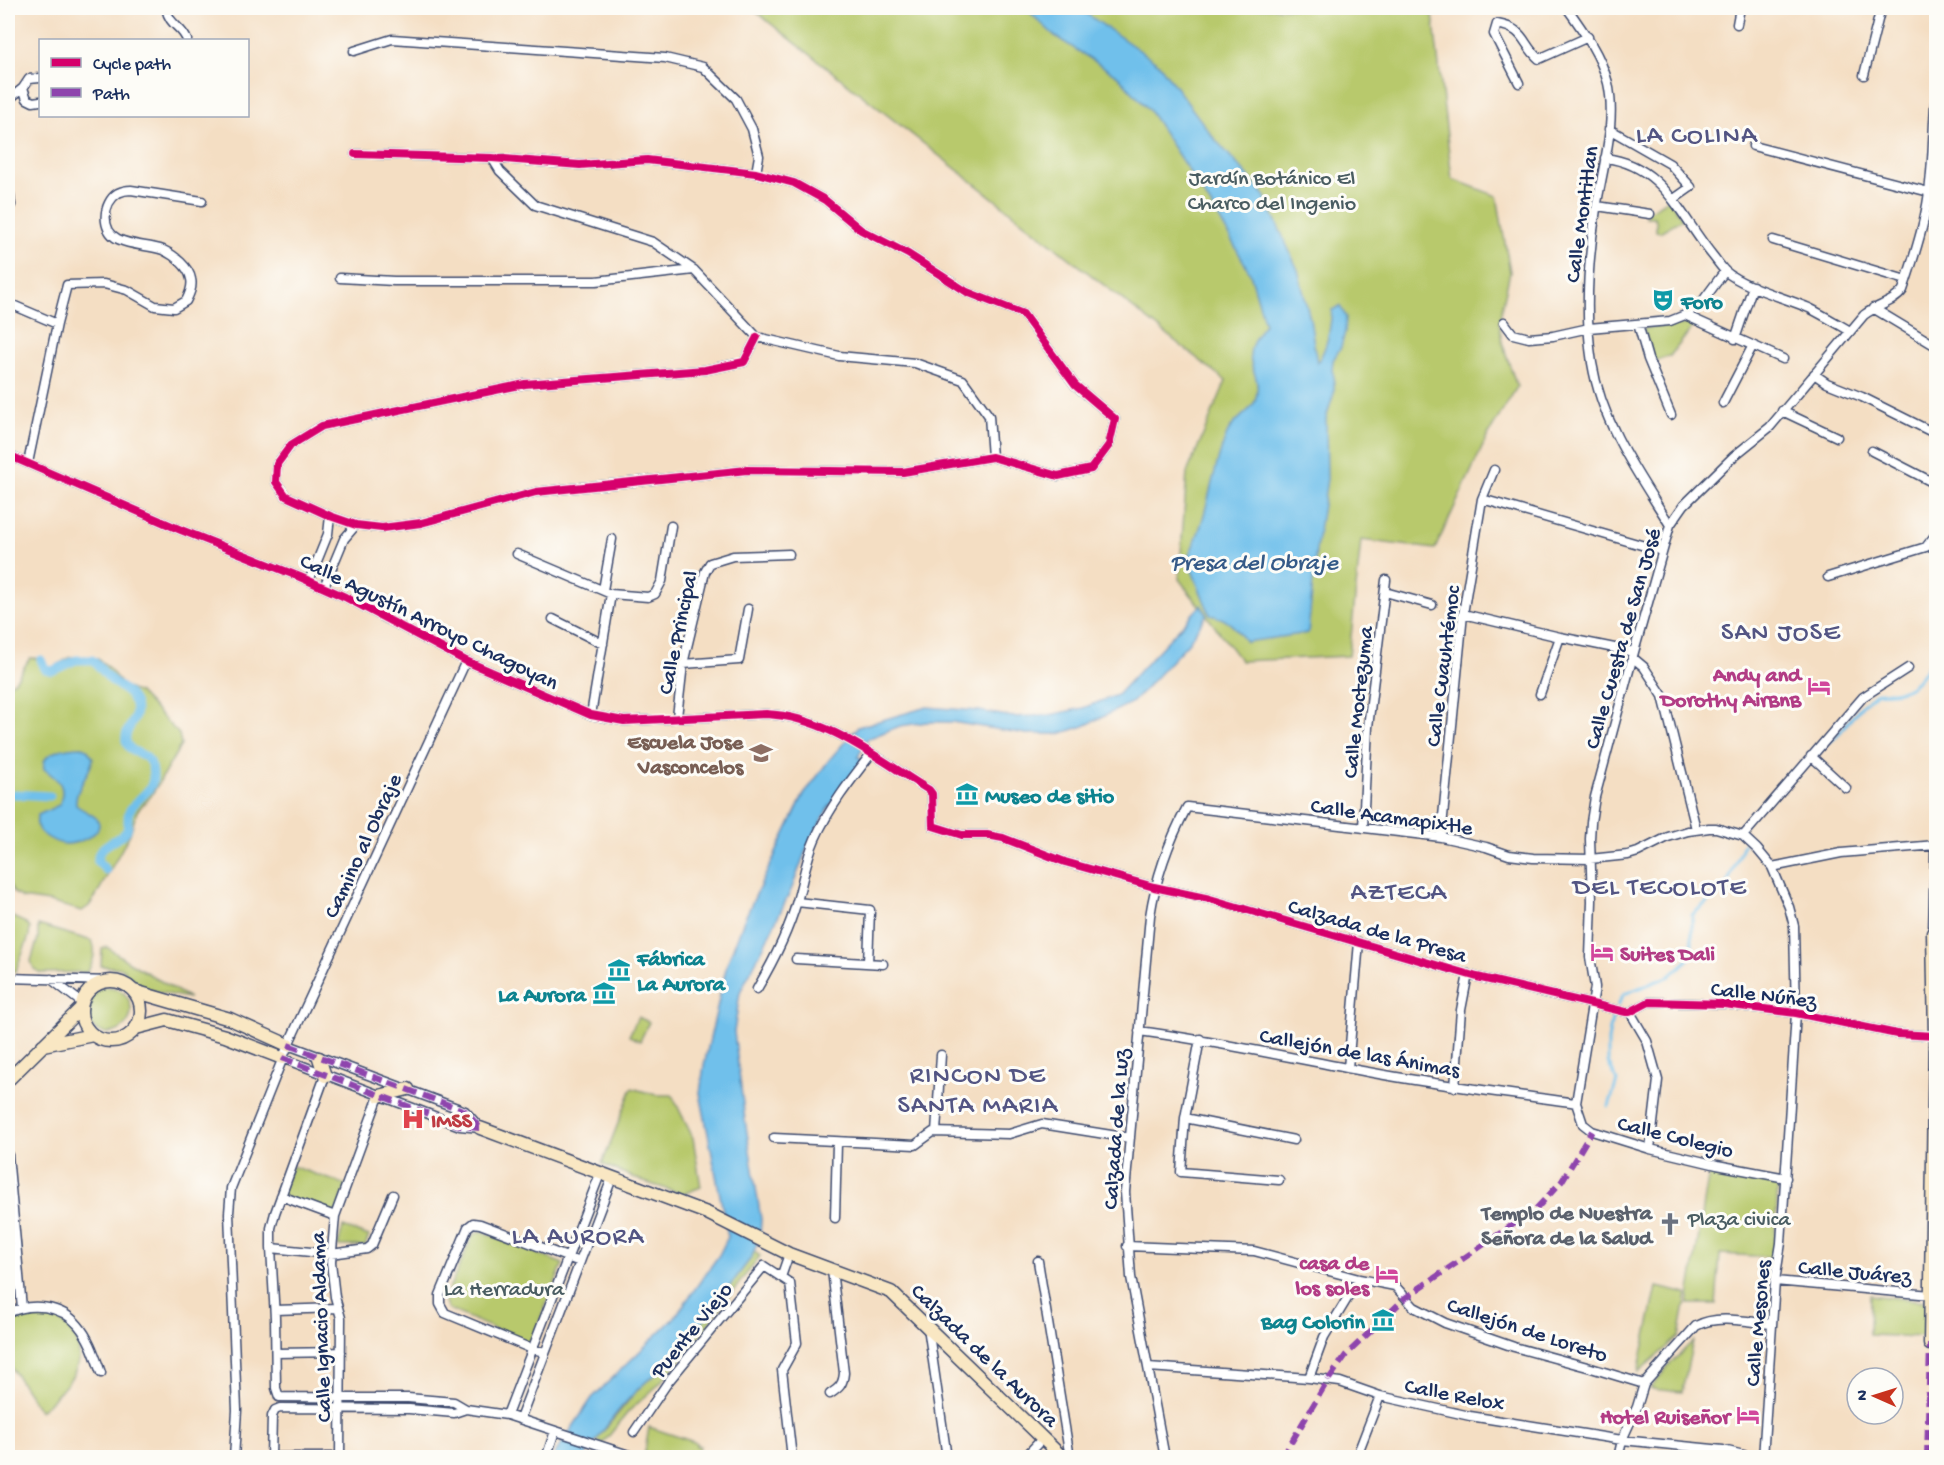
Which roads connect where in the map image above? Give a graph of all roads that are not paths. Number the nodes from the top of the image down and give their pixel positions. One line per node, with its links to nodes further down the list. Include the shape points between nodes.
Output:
1 (166, 8): 7 (street, via 168,18)
2 (1567, 8): 6 (street, Calle Montitlan)
3 (1740, 8): 5 (street)
4 (1881, 8): 9 (street)
5 (1737, 24)
6 (1588, 37): 11 (street, via 1539,59 1511,26 1497,24 1494,34); 16 (street, Calle Montitlan, via 1607,82)
7 (187, 39)
8 (354, 51): 21 (street, via 392,39 665,58 703,67 736,99 752,129 759,156)
9 (1864, 75)
10 (39, 78): 12 (street, via 29,79)
11 (1519, 83)
12 (23, 88): 14 (street); 15 (street, via 27,99)
13 (1936, 95): 23 (street, Calle Cuesta de San José)
14 (8, 100)
15 (39, 101)
16 (1609, 129): 20 (street, Calle Montitlan); 24 (street, via 1670,164 1691,187)
17 (1754, 146): 23 (street)
18 (355, 154): 19 (street)
19 (492, 158): 21 (street, via 580,165 647,160); 30 (street, via 535,205 653,242)
20 (1605, 158): 24 (street, via 1634,166); 26 (street, Calle Montitlan)
21 (756, 173): 56 (street, via 794,183 825,200 861,230 908,254 967,292 1023,314 1075,384 1115,419 1109,445 1091,469 1058,476)
22 (8, 179): 27 (street)
23 (1929, 192): 33 (street, Calle Cuesta de San José, via 1920,240)
24 (1674, 199): 31 (street)
25 (202, 201): 39 (street, via 131,190 119,192 106,210 105,223 118,240 164,250 184,266 191,278 186,301 174,308 155,306 127,290 104,284 67,285)
26 (1596, 206): 28 (street); 41 (street, Calle Montitlan, via 1588,267)
27 (8, 208)
28 (1650, 214)
29 (1773, 240): 33 (street)
30 (694, 270): 32 (street, via 596,281); 43 (street)
31 (1725, 271): 34 (street); 37 (street, via 1701,302)
32 (340, 278)
33 (1906, 280): 36 (street, Calle Cuesta de San José, via 1898,297)
34 (1753, 286): 42 (street, via 1811,309); 44 (street)
35 (8, 303): 39 (street)
36 (1873, 308): 42 (street, Calle Cuesta de San José); 45 (street)
37 (1685, 315): 40 (street, via 1670,321); 44 (street)
38 (1504, 322): 41 (street, via 1514,334 1529,338)
39 (57, 324): 57 (street)
40 (1638, 324): 41 (street); 51 (street, via 1647,359)
41 (1588, 328): 63 (street, Calle Montitlan, via 1594,373 1610,423)
42 (1850, 331): 48 (street, Calle Cuesta de San José)
43 (757, 337): 56 (street, via 839,356 915,363 963,380 989,416); 61 (street, via 744,362 705,370 525,384 322,426 291,445 277,464 276,482 286,496)
44 (1735, 339): 46 (street)
45 (1936, 346)
46 (1752, 347): 47 (street); 49 (street)
47 (1783, 360)
48 (1814, 374): 50 (street, Calle Cuesta de San José); 52 (street)
49 (1723, 402)
50 (1782, 411): 53 (street); 63 (street, Calle Cuesta de San José, via 1770,427 1684,505)
51 (1671, 415)
52 (1936, 434)
53 (1837, 437)
54 (1872, 451): 59 (street)
55 (8, 455): 57 (street, Calle Agustín Arroyo Chagoyan)
56 (992, 457): 62 (street, via 903,472 747,470 536,492 421,523 382,528)
57 (28, 463): 72 (street, Calle Agustín Arroyo Chagoyan)
58 (1494, 470): 60 (street, Calle Cuauhtémoc)
59 (1936, 484)
60 (1482, 499): 67 (street); 78 (street, Calle Cuauhtémoc)
61 (330, 516): 62 (street); 72 (street, via 328,534)
62 (356, 525): 73 (street, via 344,540)
63 (1670, 525): 67 (street, Calle Cuesta de San José)
64 (671, 526): 74 (street, via 662,581 655,594 648,597)
65 (1936, 534): 70 (street, via 1926,547)
66 (612, 539): 74 (street)
67 (1662, 552): 82 (street, Calle Cuesta de San José)
68 (517, 554): 74 (street)
69 (789, 554): 84 (street, Calle Principal, via 733,556 710,563)
70 (1828, 577)
71 (1386, 580): 75 (street, Calle Moctezuma)
72 (309, 581): 73 (street, Calle Agustín Arroyo Chagoyan)
73 (324, 588): 83 (street, Calle Agustín Arroyo Chagoyan)
74 (607, 592): 81 (street)
75 (1385, 592): 76 (street); 95 (street, Calle Moctezuma, via 1368,727)
76 (1432, 605)
77 (748, 609): 84 (street, via 739,660)
78 (1463, 614): 80 (street); 98 (street, Calle Cuauhtémoc)
79 (553, 619): 81 (street)
80 (1560, 638): 82 (street); 86 (street)
81 (603, 644): 87 (street)
82 (1633, 655): 96 (street, via 1662,696); 100 (street, Calle Cuesta de San José, via 1595,797)
83 (466, 661): 87 (street, Calle Agustín Arroyo Chagoyan); 126 (street, Camino al Obraje)
84 (683, 664): 88 (street, Calle Principal)
85 (1908, 668): 90 (street, via 1863,697)
86 (1540, 694)
87 (591, 715): 88 (street, Calle Agustín Arroyo Chagoyan, via 624,721)
88 (676, 717): 89 (street, Calle Agustín Arroyo Chagoyan, via 778,714 843,735)
89 (869, 753): 94 (street, Calle Agustín Arroyo Chagoyan, via 929,790); 103 (street, via 814,840)
90 (1811, 756): 91 (street); 97 (street)
91 (1846, 788)
92 (1187, 807): 95 (street, Calle Acamapixtle); 102 (street, Calzada de la Luz)
93 (1936, 816): 99 (street)
94 (933, 826): 102 (street, Calzada de la Presa, via 1003,838 1065,862)
95 (1363, 828): 98 (street, Calle Acamapixtle)
96 (1696, 829): 97 (street, Calle Acamapixtle, via 1716,828); 100 (street, Calle Acamapixtle, via 1638,852)
97 (1743, 836): 101 (street, Calle Mesones)
98 (1441, 837): 100 (street, Calle Acamapixtle, via 1509,855)
99 (1936, 844): 101 (street, via 1841,853); 104 (street)
100 (1589, 859): 115 (street, Calle Cuesta de San José, via 1590,957 1595,987)
101 (1772, 867): 118 (street, Calle Mesones, via 1794,927)
102 (1154, 887): 105 (street, Calzada de la Presa); 120 (street, Calzada de la Luz)
103 (797, 902): 107 (street, via 870,910); 113 (street, via 775,958)
104 (1935, 933): 123 (main road)
105 (1359, 942): 109 (street, Calzada de la Presa); 130 (street)
106 (796, 959): 107 (street)
107 (868, 963): 108 (street)
108 (883, 964)
109 (1468, 974): 115 (street, Calzada de la Presa); 133 (street)
110 (8, 978): 111 (street)
111 (51, 979): 112 (street); 116 (street)
112 (110, 981): 114 (main road, via 123,983); 116 (main road, via 88,992)
113 (757, 989)
114 (134, 991): 119 (main road, via 141,1016); 126 (main road, via 230,1019)
115 (1592, 1003): 117 (street); 136 (street, Calle Cuesta de San José)
116 (82, 1006): 121 (main road, via 86,1028); 125 (main road)
117 (1630, 1012): 118 (street, Calle Núñez, via 1649,1002 1674,1001); 144 (street, via 1647,1041 1658,1080)
118 (1796, 1013): 123 (street, Calle Núñez, via 1897,1035); 147 (street, Calle Mesones)
119 (136, 1028): 121 (main road, via 116,1041); 122 (main road, via 167,1020)
120 (1139, 1030): 124 (street, Callejón de las Ánimas); 141 (street, Calzada de la Luz)
121 (93, 1035): 125 (main road)
122 (225, 1036): 126 (main road, via 235,1032 280,1047); 128 (main road)
123 (1936, 1036): 164 (main road)
124 (1200, 1039): 130 (street, Callejón de las Ánimas); 137 (street)
125 (41, 1045): 132 (main road)
126 (288, 1045): 128 (street, Camino al Obraje); 129 (street)
127 (940, 1055): 139 (street)
128 (282, 1058): 131 (street); 195 (street, Camino al Obraje, via 229,1199 237,1410)
129 (319, 1058): 131 (main road); 134 (street)
130 (1348, 1068): 133 (street, Callejón de las Ánimas)
131 (325, 1076): 135 (street); 150 (street)
132 (8, 1080)
133 (1455, 1087): 136 (street, Callejón de las Ánimas)
134 (408, 1089): 135 (main road); 138 (street, via 465,1111)
135 (379, 1096): 138 (street, via 460,1126); 151 (street, Calle Ignacio Aldama)
136 (1576, 1102): 144 (street, Calle Colegio, via 1583,1125 1592,1131)
137 (1185, 1118): 142 (street); 148 (street, via 1181,1172)
138 (480, 1128): 146 (main road, Calzada de la Aurora)
139 (936, 1132): 141 (street, via 1010,1134 1050,1124); 143 (street, via 915,1146)
140 (774, 1138): 143 (street)
141 (1130, 1138): 153 (street, Calzada de la Luz, via 1125,1192)
142 (1294, 1140)
143 (837, 1143): 152 (street)
144 (1650, 1149): 147 (street, Calle Colegio)
145 (8, 1155): 165 (street)
146 (606, 1176): 156 (main road, Calzada de la Aurora, via 710,1215); 157 (street); 159 (street)
147 (1786, 1178): 163 (street, Calle Mesones)
148 (1279, 1180)
149 (393, 1195): 155 (street, via 368,1249)
150 (281, 1196): 151 (street); 154 (street, via 271,1228)
151 (334, 1216): 155 (street, Calle Ignacio Aldama)
152 (835, 1218)
153 (1128, 1246): 162 (street, Callejón de Loreto, via 1254,1251); 176 (street, Calzada de la Luz)
154 (271, 1248): 155 (street); 167 (street)
155 (331, 1254): 166 (street, Calle Ignacio Aldama)
156 (789, 1254): 160 (main road, Calzada de la Aurora); 161 (street)
157 (567, 1257): 159 (street); 172 (street); 172 (street, via 472,1223 440,1295 445,1313)
158 (1038, 1260): 202 (street)
159 (580, 1262): 174 (street)
160 (832, 1270): 170 (main road, Calzada de la Aurora, via 891,1292); 180 (street, via 844,1373 839,1388)
161 (781, 1276): 190 (street, Puente Viejo, via 764,1266 668,1382); 198 (street, via 790,1283 797,1343 782,1370)
162 (1359, 1279): 178 (street, via 1324,1337); 179 (street, Callejón de Loreto, via 1395,1286 1414,1307 1445,1323)
163 (1775, 1281): 164 (street, Calle Juárez); 169 (street, Calle Mesones)
164 (1930, 1295): 171 (main road)
165 (22, 1308): 168 (street); 177 (street, via 62,1312 78,1325)
166 (338, 1308): 167 (street); 173 (street, Calle Ignacio Aldama)
167 (275, 1310): 175 (street)
168 (8, 1313)
169 (1772, 1324): 179 (street, via 1702,1322); 207 (street, Calle Mesones)
170 (928, 1327): 191 (main road, Calzada de la Aurora); 199 (street)
171 (1933, 1344)
172 (532, 1348): 174 (street); 187 (street)
173 (341, 1352): 175 (street); 182 (street, Calle Ignacio Aldama)
174 (545, 1352): 188 (street)
175 (276, 1353): 182 (street, via 279,1397)
176 (1148, 1366): 178 (street, Calle Relox); 203 (street, Calzada de la Luz)
177 (101, 1373)
178 (1309, 1378): 181 (street, Calle Relox, via 1340,1382)
179 (1644, 1384): 192 (street)
180 (830, 1394)
181 (1380, 1396): 192 (street, Calle Relox, via 1470,1416); 204 (street)
182 (340, 1398): 183 (street); 184 (street, Calle Ignacio Aldama)
183 (418, 1399): 185 (street); 186 (street, via 454,1402)
184 (340, 1408): 185 (street); 193 (street, via 275,1410); 194 (street, Calle Ignacio Aldama)
185 (417, 1409): 186 (street, via 454,1413)
186 (466, 1409): 187 (street)
187 (507, 1415): 188 (street)
188 (520, 1419): 189 (street)
189 (555, 1431): 196 (street); 197 (street)
190 (634, 1432)
191 (1042, 1438): 200 (street); 201 (main road, Calzada de la Aurora)
192 (1622, 1440): 205 (street); 206 (street, Calle Relox, via 1724,1450)
193 (271, 1457): 194 (street)
194 (340, 1457)
195 (234, 1458)
196 (546, 1458)
197 (638, 1458)
198 (792, 1458)
199 (947, 1458)
200 (1024, 1458)
201 (1063, 1458)
202 (1070, 1458)
203 (1165, 1458)
204 (1356, 1458)
205 (1618, 1458)
206 (1756, 1458)
207 (1763, 1458)

